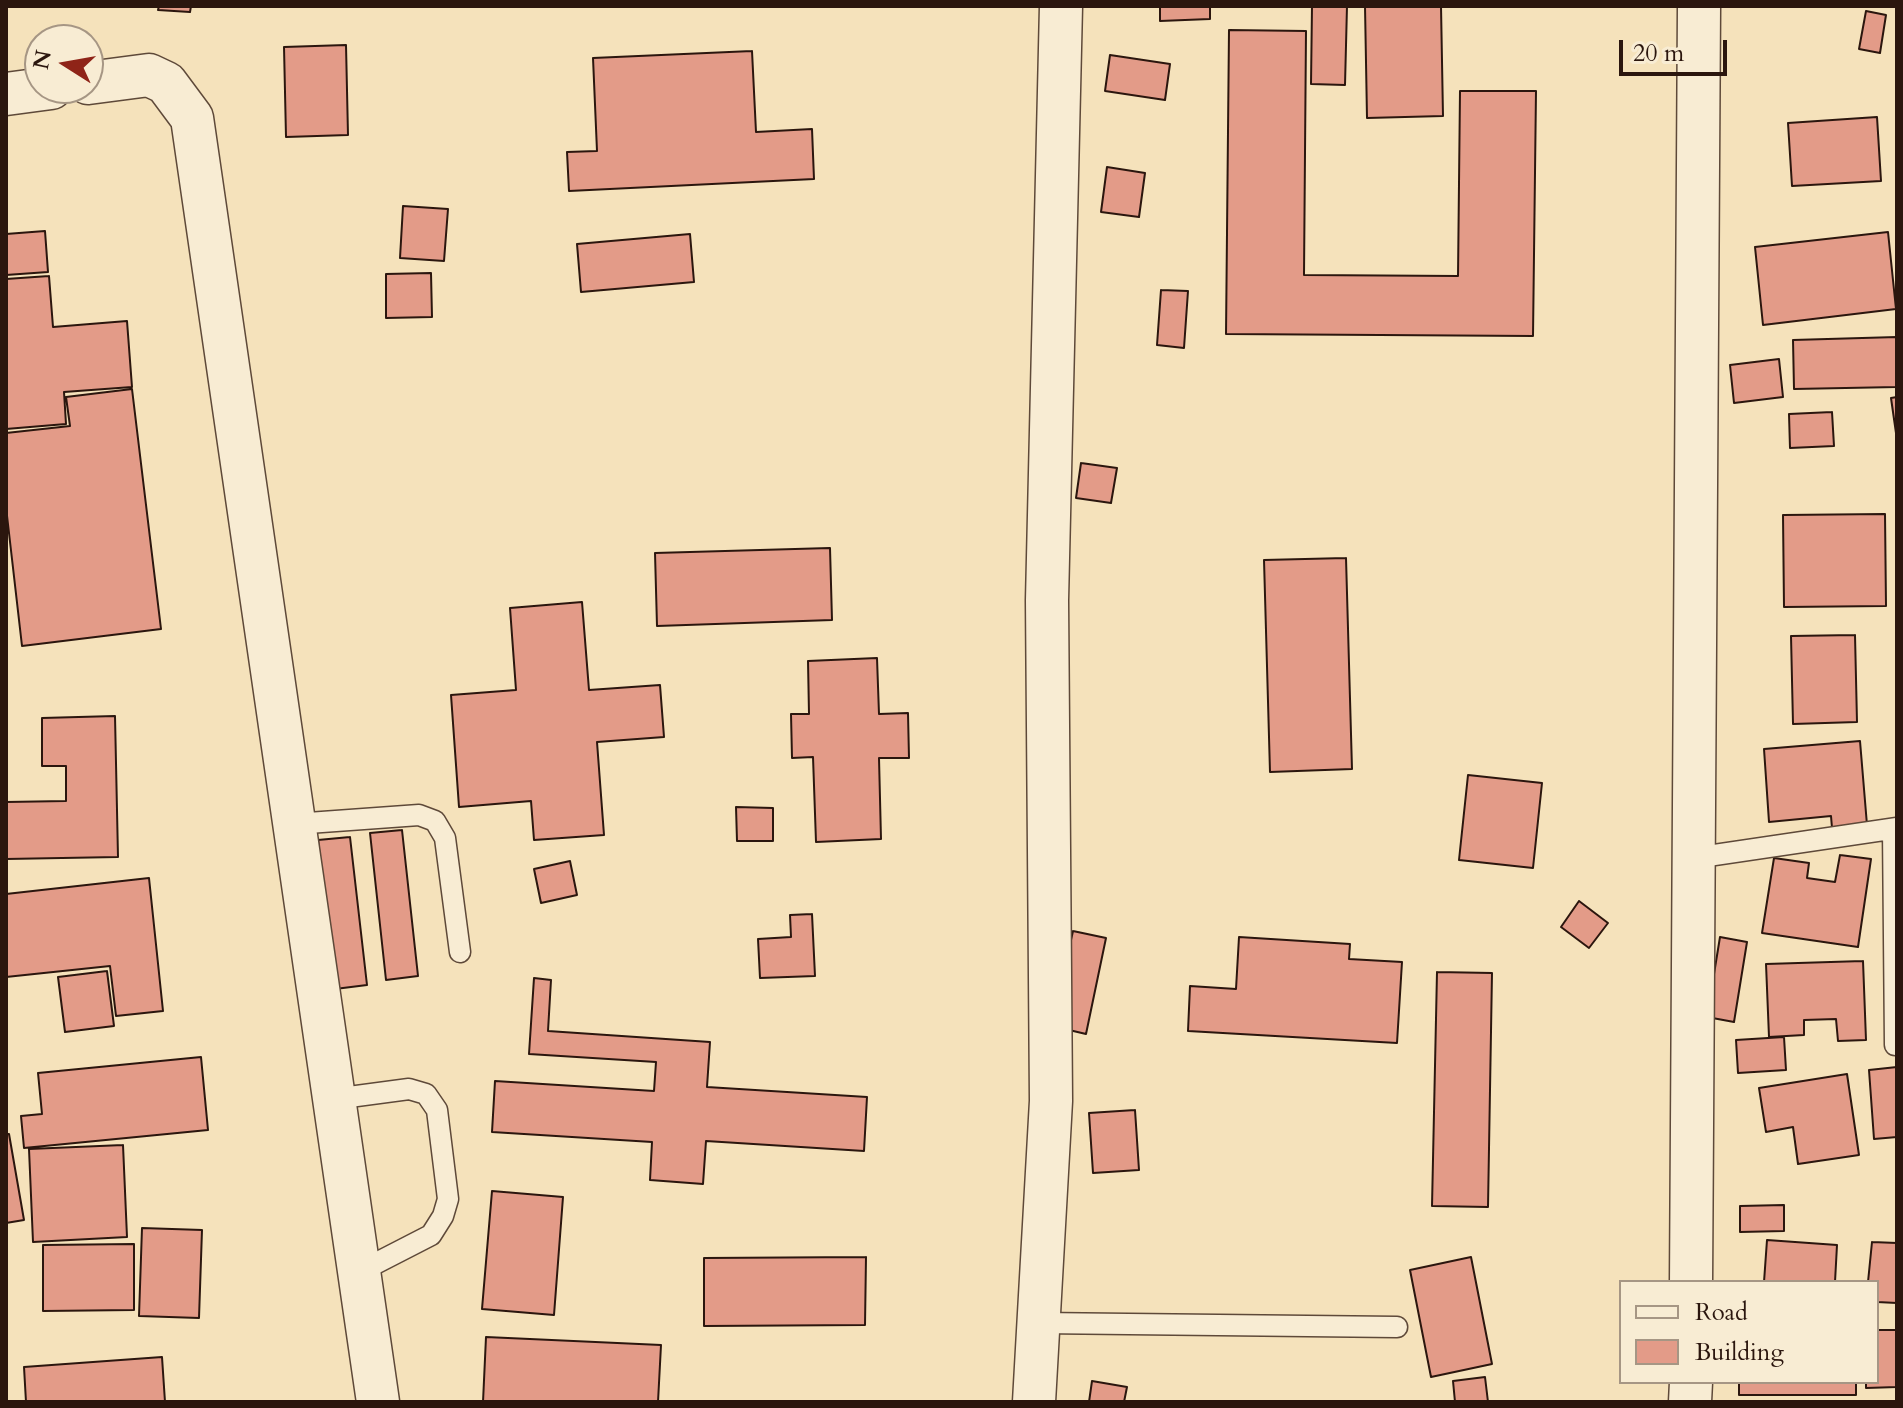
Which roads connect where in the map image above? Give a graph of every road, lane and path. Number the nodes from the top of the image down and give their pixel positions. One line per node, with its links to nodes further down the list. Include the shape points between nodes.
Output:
1 (1061, 6): 12 (street, via 1047,600 1051,1101)
2 (1699, 6): 6 (street)
3 (104, 81): 4 (street, via 149,75 166,83 192,118)
4 (294, 824): 7 (lane, via 419,815 435,821 445,838); 9 (street)
5 (1895, 828): 6 (lane); 8 (lane)
6 (1694, 858): 11 (street)
7 (460, 952)
8 (1895, 1045)
9 (334, 1099): 10 (street); 10 (lane, via 409,1089 426,1094 437,1110 448,1199 443,1216 431,1235)
10 (359, 1272): 14 (street)
11 (1691, 1280)
12 (1039, 1323): 13 (lane); 15 (street)
13 (1397, 1327)
14 (378, 1402)
15 (1034, 1402)

